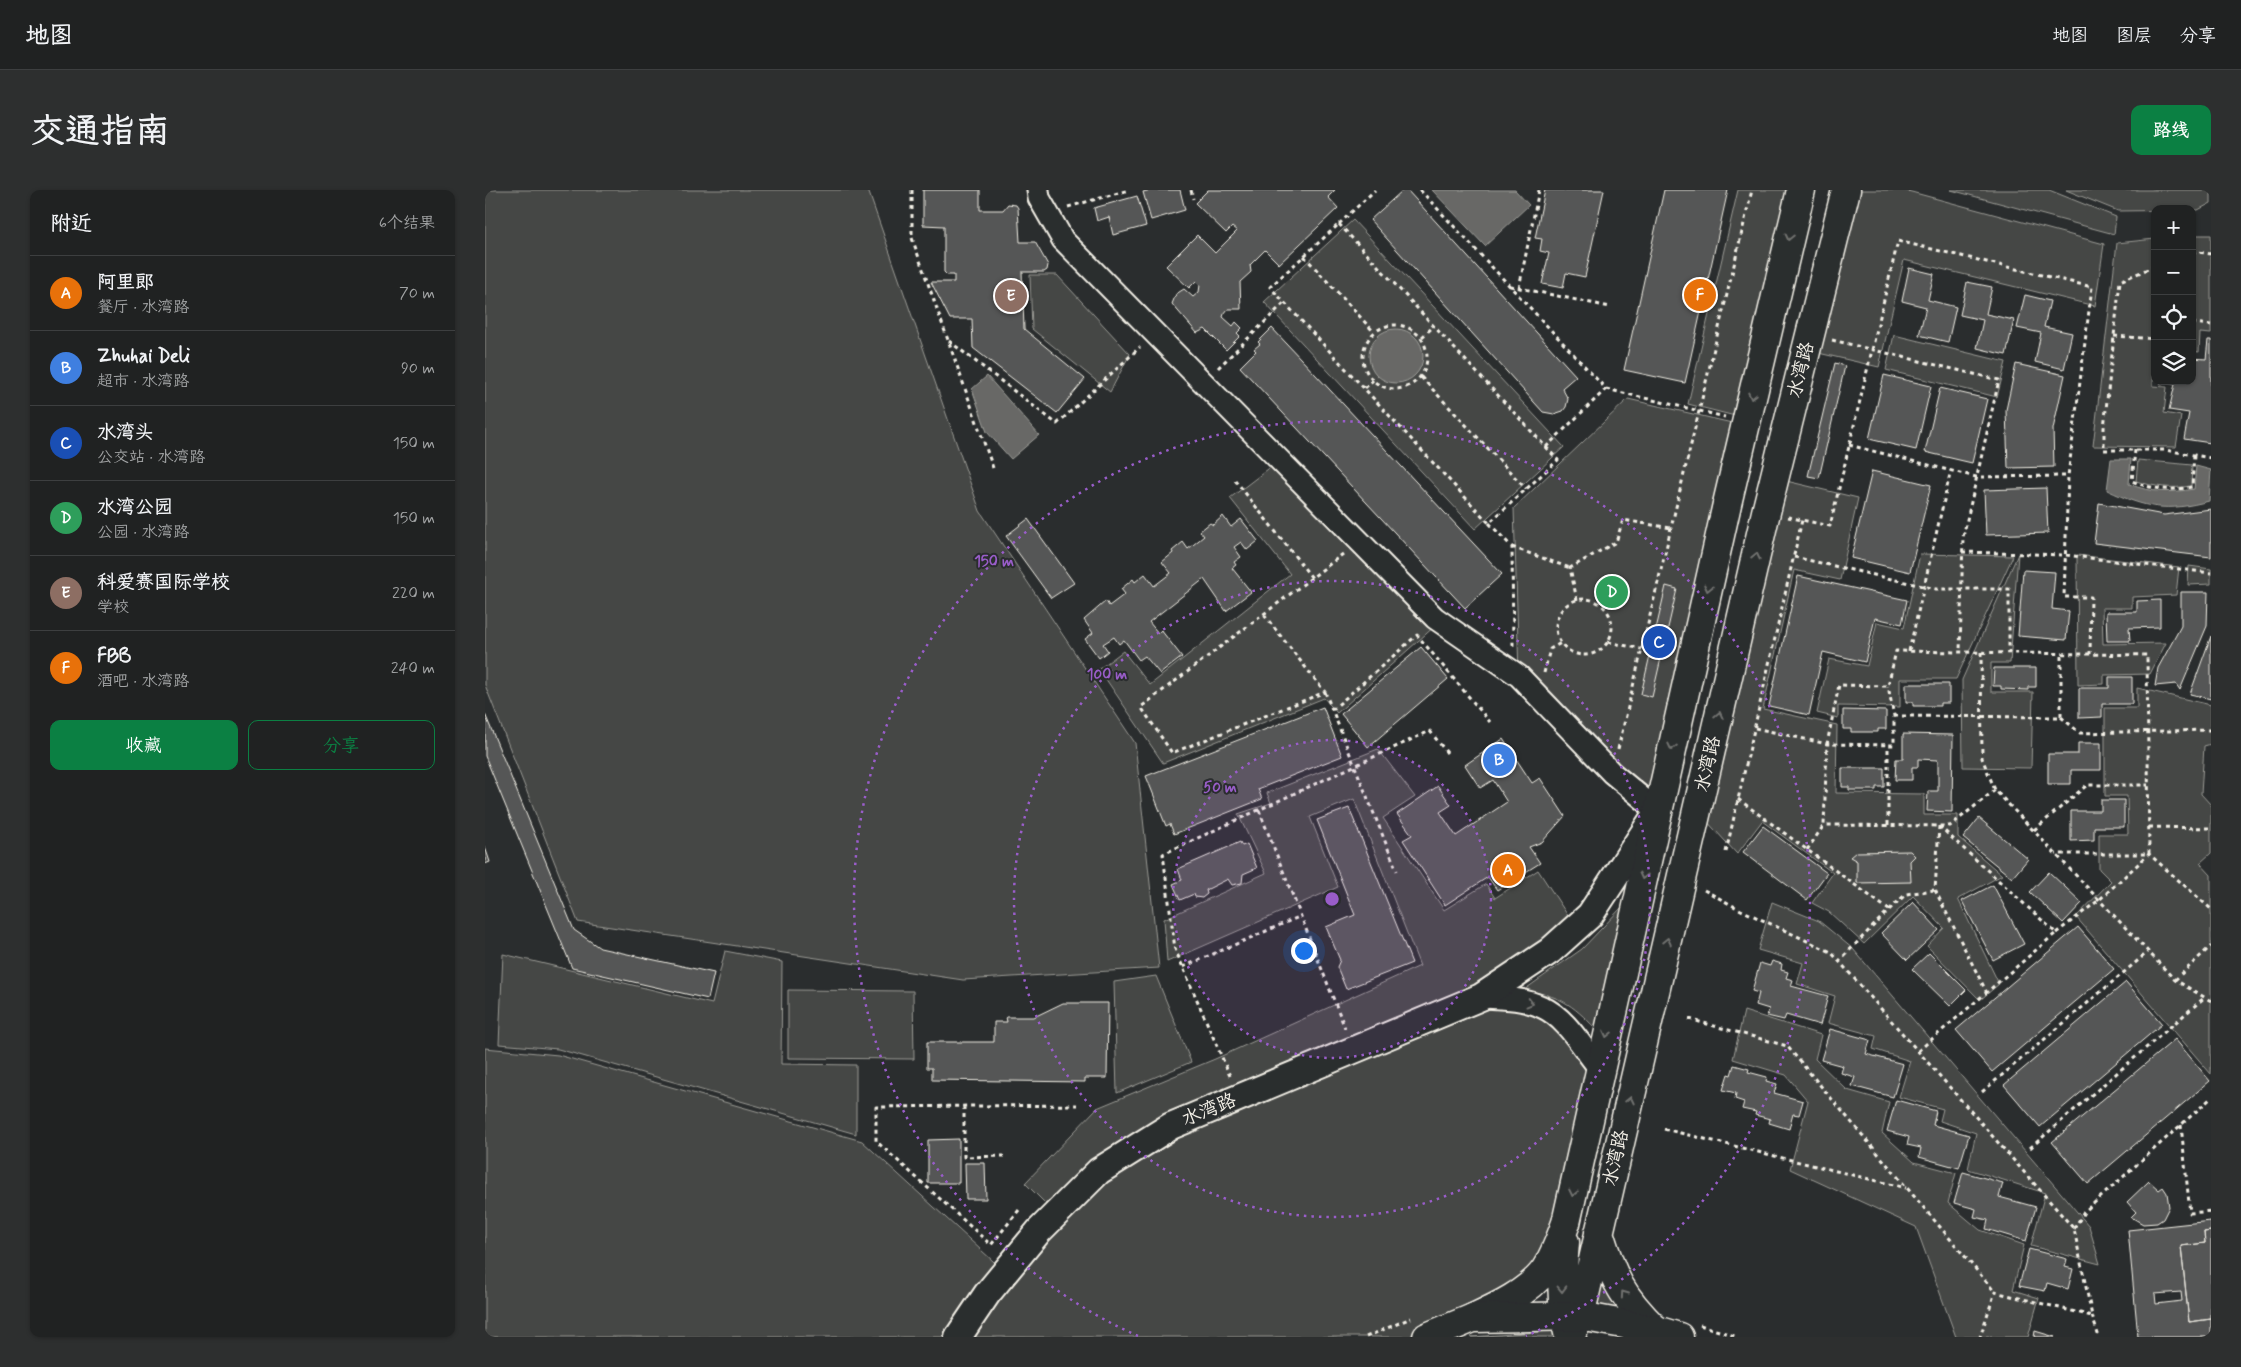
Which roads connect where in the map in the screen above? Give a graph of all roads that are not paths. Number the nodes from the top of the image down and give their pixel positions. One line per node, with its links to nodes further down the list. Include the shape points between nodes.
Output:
1 (1038, 190): 4 (street, via 1039,198 1063,240 1435,618 1514,672 1612,773)
2 (1801, 190): 4 (main road, 水湾路, one-way to 4)
3 (1845, 190): 8 (main road, 水湾路, one-way to 3, via 1766,512 1825,339)
4 (1658, 811): 5 (street, 水湾路, via 1590,915 1550,951); 6 (main road, 水湾路, one-way to 6)
5 (1481, 996): 6 (street, one-way to 6, via 1543,1007 1560,1019); 12 (street, 水湾路, via 1171,1126 1099,1171 1039,1231 987,1294)
6 (1600, 1069): 7 (main road, 水湾路, one-way to 7)
7 (1567, 1223): 9 (main road, 水湾路, via 1543,1272 1506,1302); 10 (main road, one-way to 10, via 1561,1290)
8 (1599, 1232): 10 (main road, 水湾路); 11 (main road, one-way to 8, via 1638,1312 1620,1289)
9 (1473, 1318): 10 (main road); 13 (main road, 水湾路)
10 (1571, 1326): 11 (main road)
11 (1676, 1330)
12 (958, 1337)
13 (1427, 1337)

